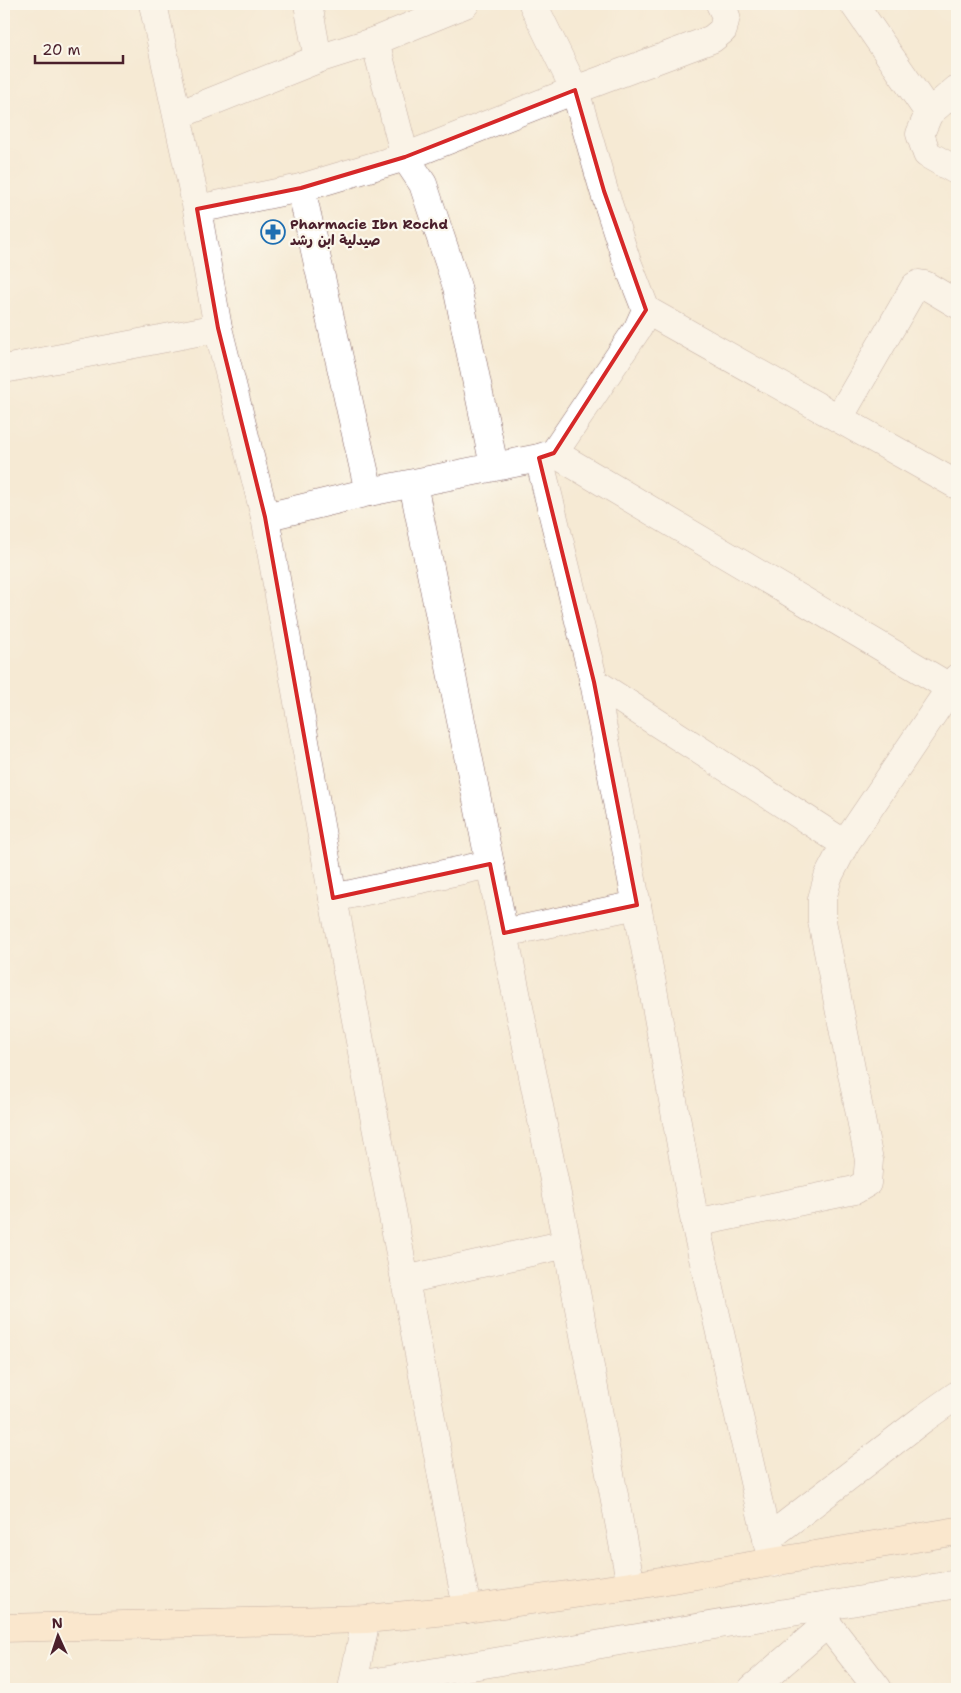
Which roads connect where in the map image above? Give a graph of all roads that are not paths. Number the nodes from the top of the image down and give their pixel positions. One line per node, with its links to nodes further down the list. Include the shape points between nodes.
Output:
1 (153, 4): 12 (street)
2 (308, 4): 8 (street)
3 (465, 4): 7 (street)
4 (533, 4): 10 (street)
5 (720, 4): 10 (street, via 726,16 723,30 712,39)
6 (854, 4): 11 (street)
7 (375, 41): 8 (street); 13 (street)
8 (318, 59): 12 (street)
9 (957, 89): 11 (street)
10 (575, 90): 13 (street); 18 (street, via 626,260)
11 (929, 113): 14 (street, via 920,134 927,154)
12 (178, 116): 16 (street)
13 (405, 157): 15 (street); 23 (street, via 423,184 457,287)
14 (957, 171)
15 (302, 188): 16 (street); 26 (street)
16 (197, 209): 19 (street)
17 (957, 304): 21 (street, via 925,286 915,286)
18 (646, 310): 21 (street); 22 (street, via 633,336)
19 (218, 328): 20 (street); 27 (street)
20 (4, 369)
21 (840, 418): 25 (street)
22 (546, 455): 23 (street); 28 (street); 29 (street)
23 (494, 466): 24 (street)
24 (414, 484): 26 (street); 31 (street)
25 (957, 485)
26 (369, 492): 27 (street)
27 (265, 517): 32 (street)
28 (594, 682): 30 (street); 33 (street)
29 (954, 683): 30 (street)
30 (846, 844): 35 (street, via 828,877 822,899 822,921 869,1160 867,1183 855,1190)
31 (490, 864): 32 (street); 34 (street)
32 (333, 898): 37 (street)
33 (637, 905): 34 (street); 35 (street)
34 (504, 932): 36 (street)
35 (695, 1223): 40 (street)
36 (567, 1244): 37 (street); 42 (street)
37 (405, 1280): 43 (street)
38 (957, 1395): 40 (street, via 924,1419)
39 (957, 1531): 40 (main road)
40 (771, 1551): 42 (main road)
41 (957, 1584): 44 (street)
42 (631, 1586): 43 (main road)
43 (467, 1609): 45 (main road)
44 (821, 1616): 47 (street); 48 (street); 49 (street)
45 (366, 1619): 46 (main road); 47 (street)
46 (4, 1628)
47 (352, 1687)
48 (752, 1689)
49 (878, 1689)

